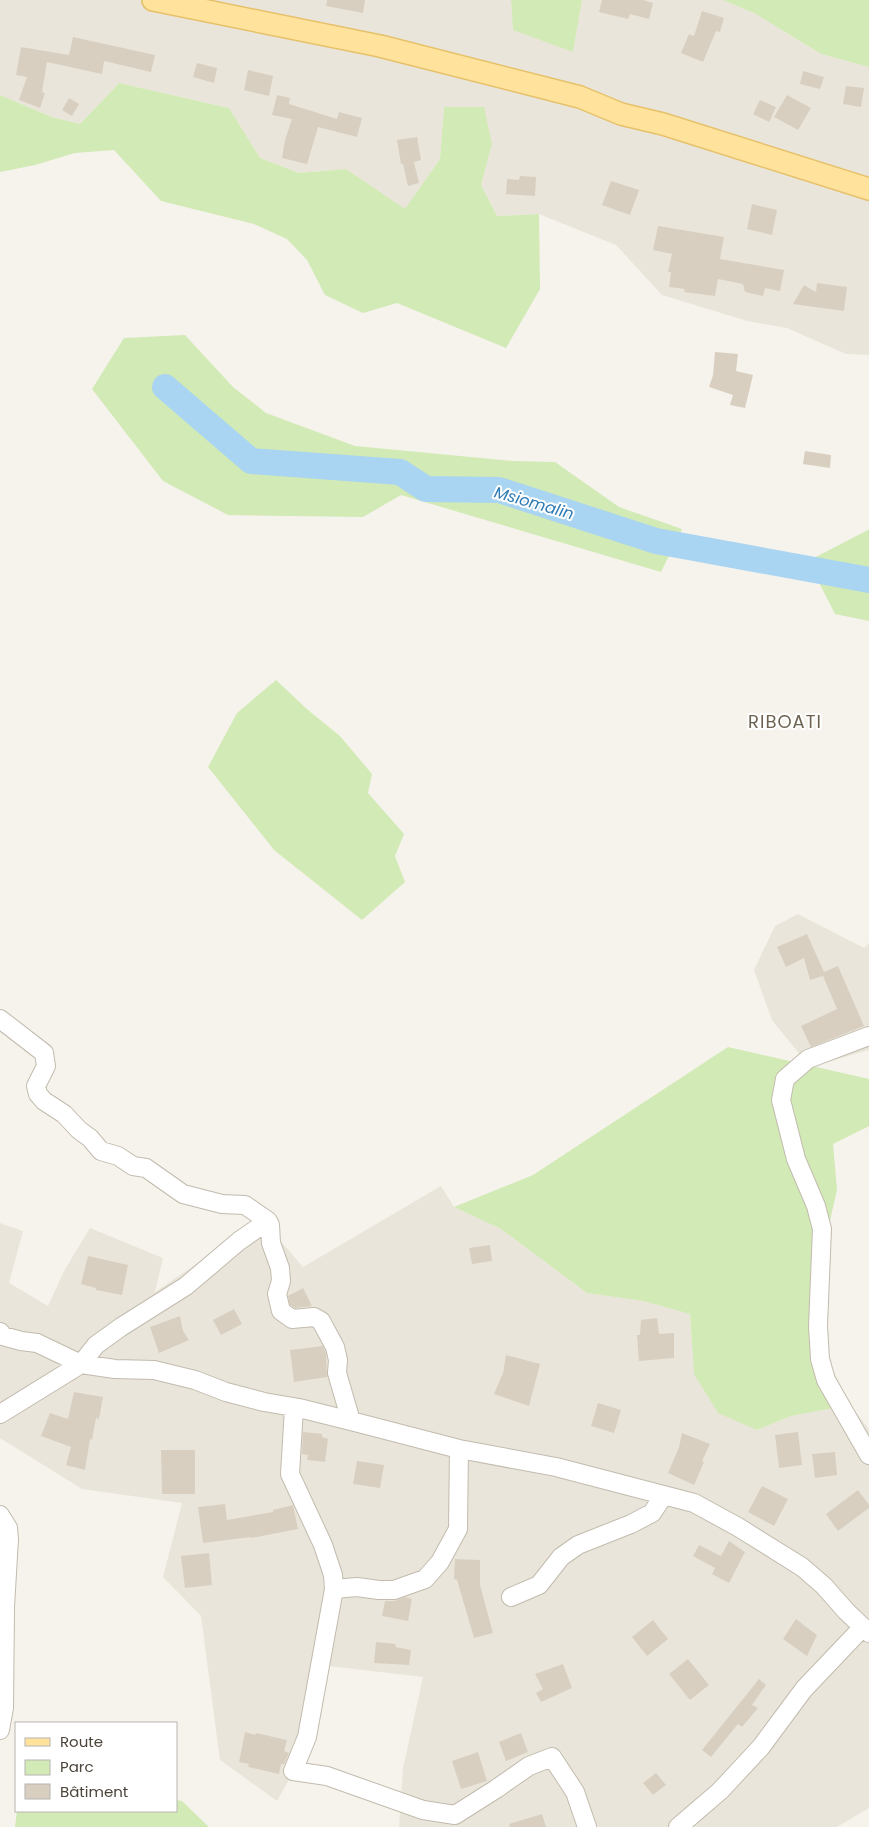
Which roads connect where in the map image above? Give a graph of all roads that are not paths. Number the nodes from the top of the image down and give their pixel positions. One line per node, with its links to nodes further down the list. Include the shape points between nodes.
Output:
1 (153, 0): 2 (main road, via 380,46 580,97 621,114 673,127)
2 (869, 189)
3 (0, 1019): 5 (street, via 44,1053 46,1066 36,1086 38,1094 64,1114 101,1151 118,1156 133,1166 146,1168 183,1194 222,1204 245,1205)
4 (869, 1036): 12 (street, via 808,1059 785,1079 781,1100 796,1160 822,1229 818,1326 820,1359 826,1380)
5 (268, 1221): 7 (street, via 238,1241 186,1286 96,1345); 10 (street, via 280,1268 277,1294 281,1311 292,1319 314,1317 321,1321 335,1347 337,1373)
6 (0, 1332): 7 (street, via 3,1336 38,1343)
7 (81, 1364): 8 (street, via 154,1370); 9 (street)
8 (294, 1408): 10 (street); 15 (street, via 290,1474 323,1545)
9 (0, 1414)
10 (351, 1421): 11 (street)
11 (459, 1449): 13 (street, via 556,1467); 15 (street, via 458,1529 440,1562 425,1579 394,1590)
12 (869, 1455)
13 (664, 1495): 16 (street, via 652,1512 632,1524 578,1545 561,1557 539,1585); 17 (street, via 713,1512 802,1568 824,1586)
14 (0, 1515): 18 (street, via 8,1528 9,1539 4,1708)
15 (334, 1589): 19 (street, via 307,1737 292,1771 327,1776 423,1810 455,1815 529,1766 552,1757 575,1792)
16 (511, 1597)
17 (865, 1631): 20 (street, via 804,1689 761,1747 720,1791)
18 (0, 1730)
19 (587, 1827)
20 (678, 1827)

